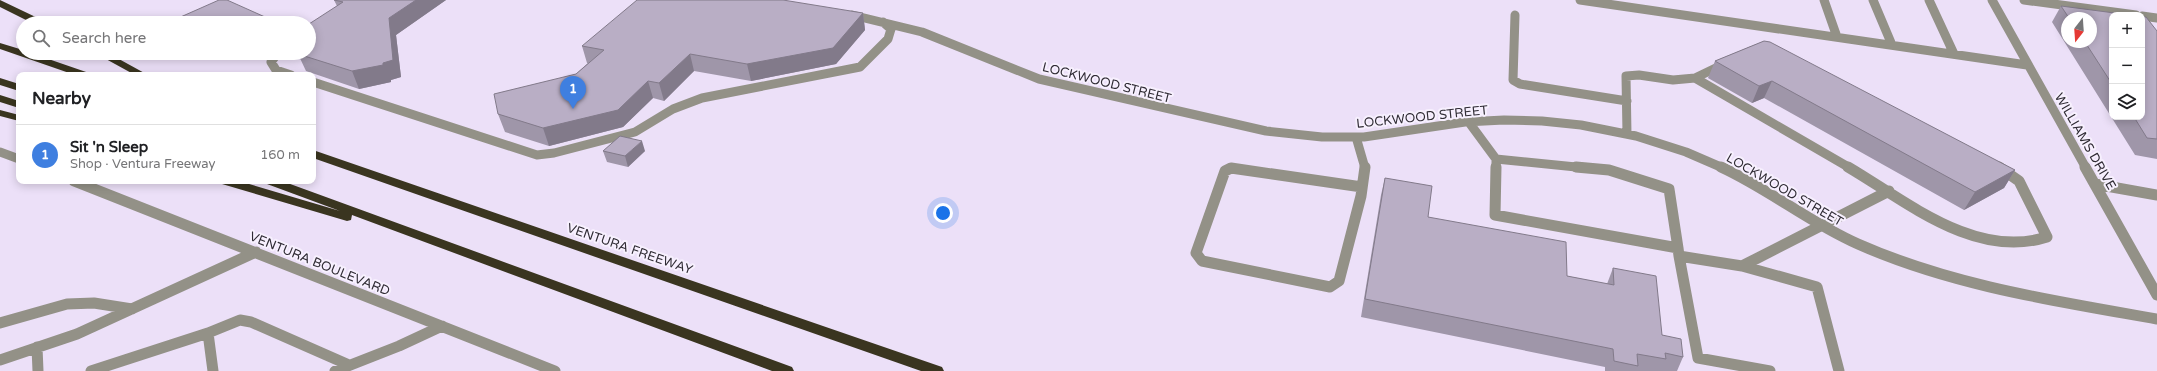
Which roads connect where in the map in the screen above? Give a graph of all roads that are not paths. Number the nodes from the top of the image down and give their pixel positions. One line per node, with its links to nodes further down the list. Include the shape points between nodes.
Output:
1 (1580, 0): 15 (street)
2 (1824, 0): 15 (street)
3 (1873, 0): 16 (street)
4 (1929, 0): 19 (street)
5 (1992, 0): 23 (street, WILLIAMS DRIVE)
6 (2024, 0): 8 (street)
7 (0, 3): 11 (highway)
8 (2114, 12)
9 (844, 14): 14 (street, LOCKWOOD STREET)
10 (1515, 15): 32 (street, via 1513,80 1520,84)
11 (26, 16)
12 (2145, 16): 13 (street)
13 (2157, 18)
14 (881, 21): 29 (street, via 891,29 888,39 860,67 702,98 673,109 635,132 606,141 537,155); 38 (street, LOCKWOOD STREET, via 922,32 1039,79 1266,131 1299,136)
15 (1837, 37): 16 (street)
16 (1892, 45): 19 (street)
17 (0, 46): 18 (highway)
18 (16, 51)
19 (1954, 54): 23 (street)
20 (41, 60): 24 (highway)
21 (114, 60): 25 (highway)
22 (273, 60): 26 (street, via 271,62 276,70)
23 (2027, 65): 46 (street, WILLIAMS DRIVE)
24 (76, 72)
25 (137, 72)
26 (282, 72)
27 (1695, 78): 32 (street, via 1673,80 1639,75 1626,76); 48 (street); 48 (street, via 1751,51 1765,53 2001,168 2019,180 2047,237 2038,241 2009,241 1964,233 1935,220)
28 (0, 81): 30 (highway)
29 (316, 83)
30 (16, 87)
31 (0, 98): 33 (highway)
32 (1626, 101): 37 (street)
33 (16, 105)
34 (0, 113): 35 (highway)
35 (16, 117)
36 (1468, 121): 37 (street, LOCKWOOD STREET, via 1540,122); 38 (street, LOCKWOOD STREET); 42 (street)
37 (1627, 134): 50 (street, LOCKWOOD STREET, via 1684,151 1718,165 1751,181)
38 (1356, 137): 47 (street, via 1365,168)
39 (0, 152): 41 (street)
40 (316, 155): 70 (highway, VENTURA FREEWAY)
41 (16, 159)
42 (1496, 159): 53 (street, via 1609,170 1669,189); 53 (street, via 1495,215)
43 (82, 184): 52 (street, VENTURA BOULEVARD)
44 (236, 184): 51 (highway)
45 (279, 184): 51 (highway)
46 (2095, 184): 49 (street); 55 (street, WILLIAMS DRIVE)
47 (1362, 187): 47 (street, via 1339,280 1330,287 1202,261 1196,253 1225,171 1231,168)
48 (1889, 191): 50 (street)
49 (2157, 195)
50 (1823, 226): 54 (street); 57 (street, LOCKWOOD STREET, via 1883,254 1979,285)
51 (456, 249): 69 (highway)
52 (256, 252): 56 (street); 59 (street, VENTURA BOULEVARD)
53 (1678, 252): 54 (street); 71 (street, via 1698,358)
54 (1742, 266): 72 (street, via 1817,287)
55 (2157, 295)
56 (132, 309): 58 (street, via 94,303 67,304); 61 (street, via 77,334)
57 (2157, 319)
58 (0, 323)
59 (442, 326): 63 (street); 68 (street, VENTURA BOULEVARD)
60 (208, 332): 63 (street, via 240,320 251,322); 65 (street); 66 (street)
61 (37, 347): 62 (street); 64 (street)
62 (0, 360)
63 (349, 366): 67 (street)
64 (38, 371)
65 (91, 371)
66 (213, 371)
67 (335, 371)
68 (555, 371)
69 (786, 371)
70 (937, 371)
71 (1770, 371)
72 (1839, 371)

